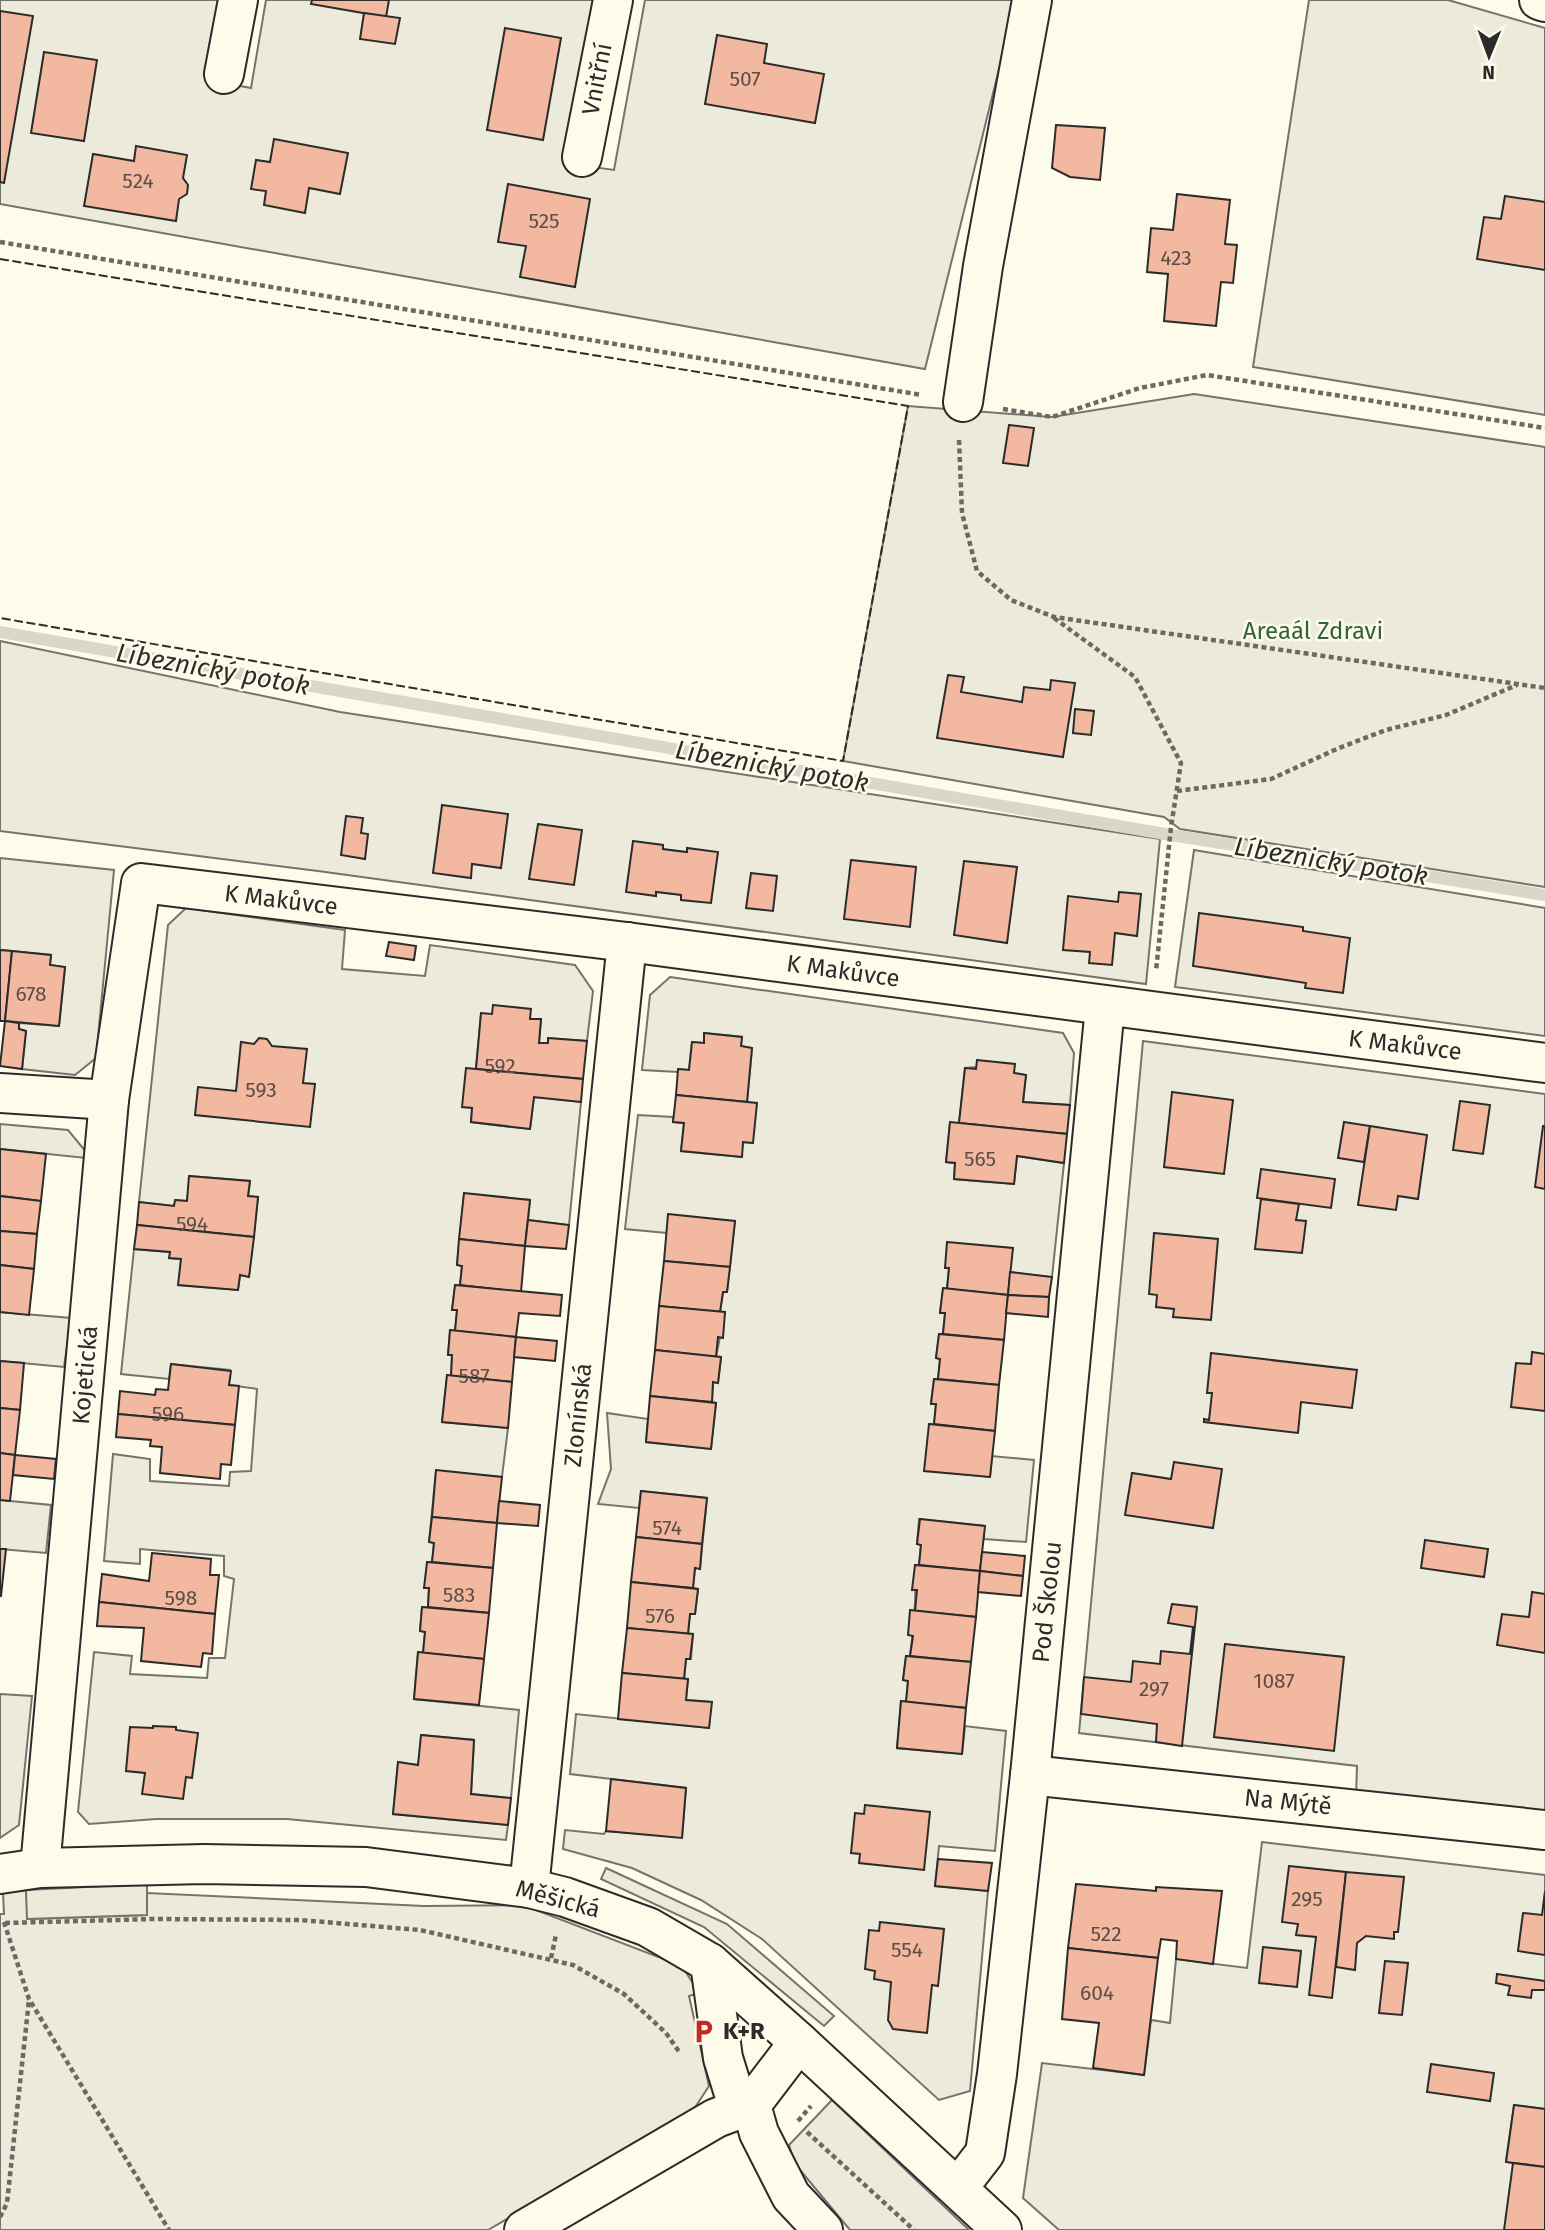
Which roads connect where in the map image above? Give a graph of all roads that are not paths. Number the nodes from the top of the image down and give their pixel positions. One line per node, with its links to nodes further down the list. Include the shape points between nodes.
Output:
1 (238, 0): 6 (street)
2 (613, 0): 7 (street, Vnitřní)
3 (1032, 0): 8 (street)
4 (1539, 0): 5 (street)
5 (1545, 2)
6 (224, 74)
7 (582, 157)
8 (963, 402)
9 (141, 883): 10 (street, K Makůvce); 14 (street, Kojetická)
10 (627, 942): 11 (street, K Makůvce); 19 (street, Zlonínská)
11 (1105, 1007): 12 (street, K Makůvce); 15 (street, Pod Školou)
12 (1545, 1063)
13 (0, 1093): 14 (street)
14 (109, 1100): 17 (street, Kojetická)
15 (1030, 1775): 16 (street, Na Mýtě); 23 (street, Pod Školou, via 985,2153)
16 (1545, 1830)
17 (40, 1868): 18 (street, Měšická); 19 (street, Měšická, via 366,1867)
18 (0, 1874)
19 (529, 1888): 20 (street, Měšická, via 648,1927)
20 (710, 1962): 21 (street, Měšická); 22 (street, via 723,2058 735,2097)
21 (799, 2042): 22 (street); 23 (street, Měšická)
22 (751, 2105): 24 (street, via 716,2118); 25 (street, via 758,2133 791,2196)
23 (958, 2188): 26 (street, Měšická)
24 (524, 2230)
25 (823, 2230)
26 (1002, 2230)

